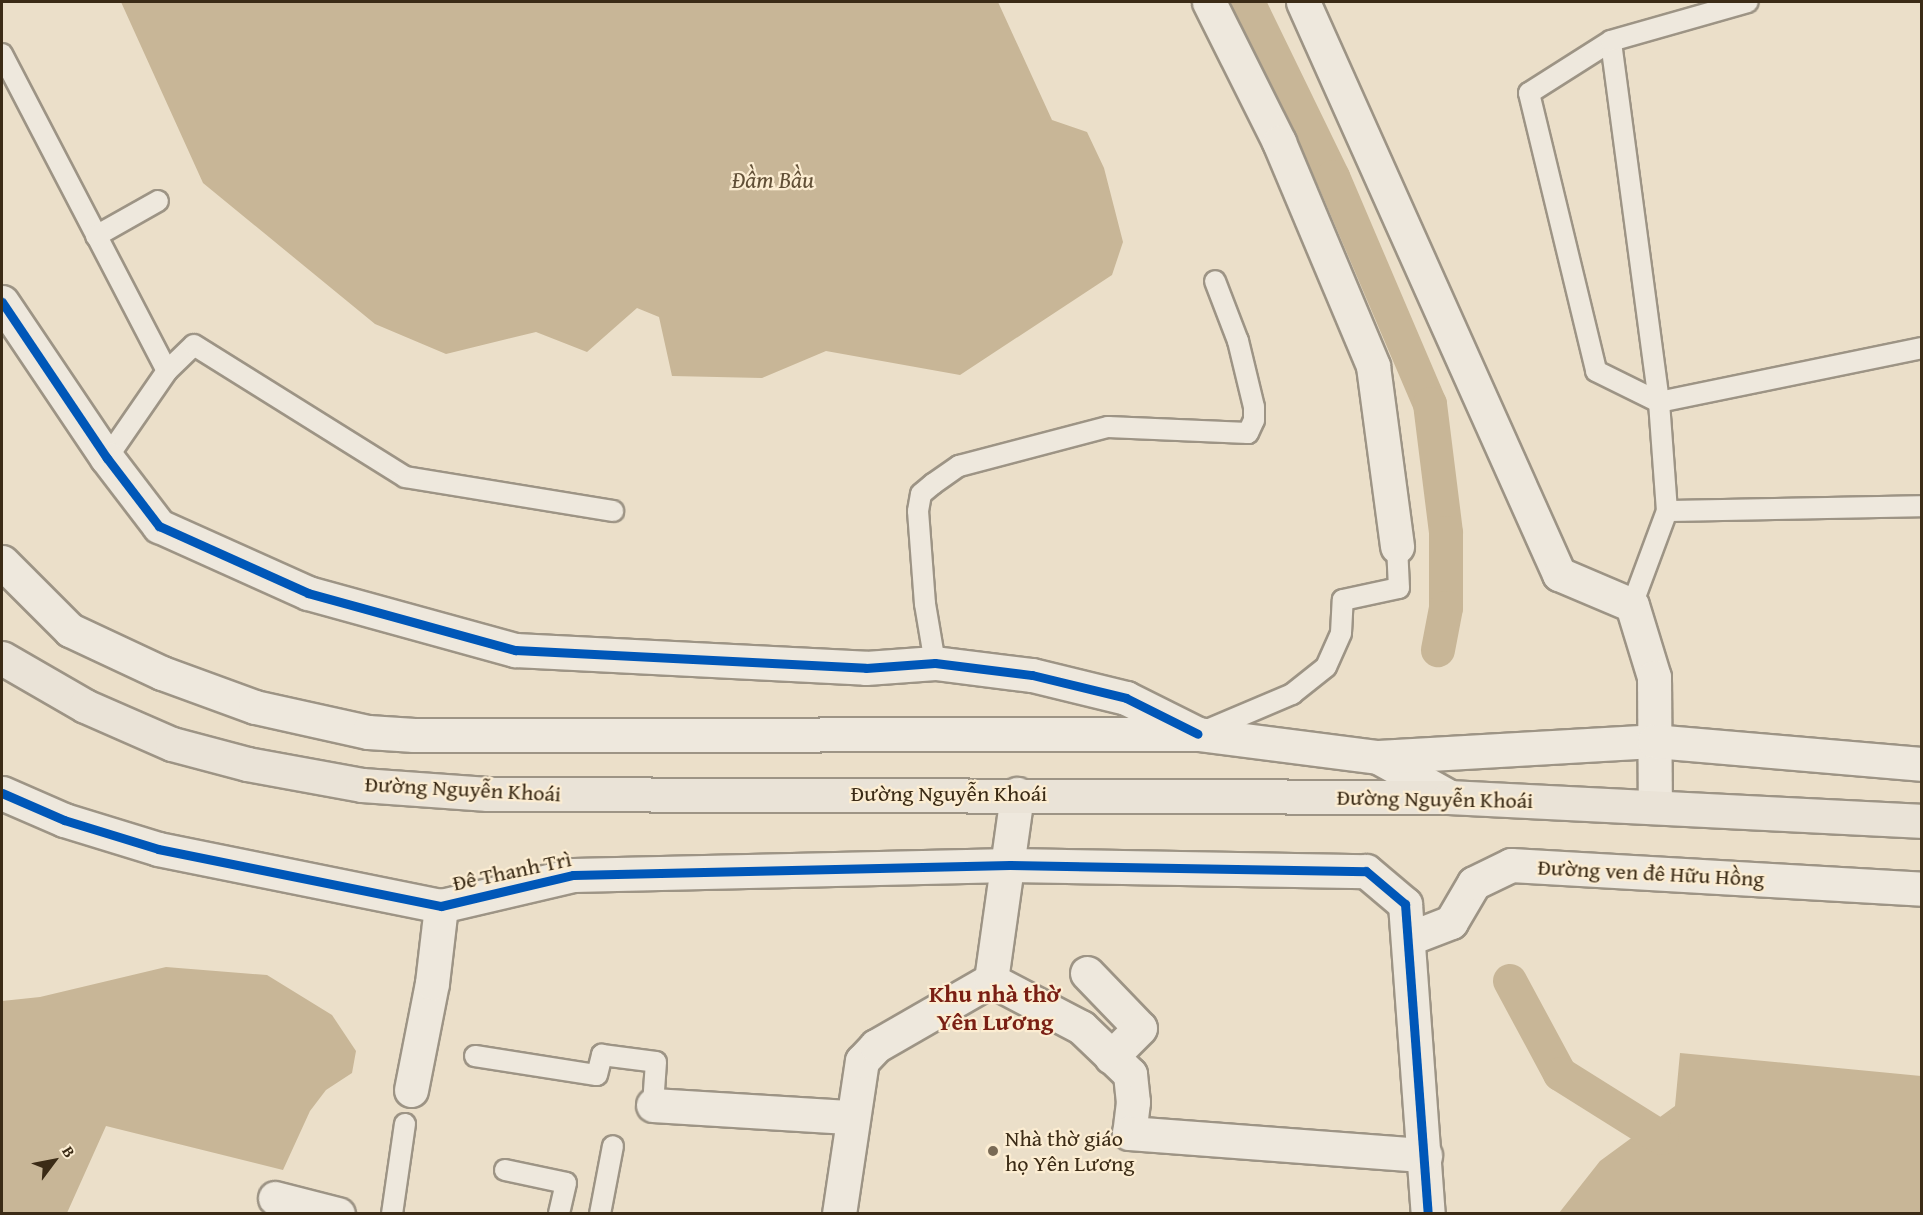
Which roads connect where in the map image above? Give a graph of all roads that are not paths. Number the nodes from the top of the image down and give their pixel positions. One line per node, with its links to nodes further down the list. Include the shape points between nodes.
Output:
1 (1209, 2): 17 (street, via 1279,142 1373,366)
2 (1303, 2): 19 (street, via 1559,574)
3 (1748, 2): 4 (lane)
4 (1611, 41): 12 (lane); 12 (lane, via 1528,93 1596,370)
5 (2, 54): 7 (lane)
6 (158, 201): 7 (lane)
7 (96, 236): 11 (lane)
8 (1215, 281): 21 (lane, via 1238,341 1254,407 1248,433 1108,427 959,466 933,484 921,494 918,511)
9 (2, 302): 13 (street)
10 (1922, 348): 12 (lane)
11 (167, 371): 13 (lane); 15 (lane, via 194,345 405,477)
12 (1659, 402): 16 (lane)
13 (107, 458): 21 (street, via 159,526 308,593 515,650 866,668)
14 (1922, 506): 16 (lane)
15 (614, 511)
16 (1667, 511): 19 (lane)
17 (1397, 546): 22 (lane, via 1399,588 1343,600 1341,633 1326,667 1292,694)
18 (2, 562): 22 (street, via 70,630 152,668 255,707 368,732)
19 (1632, 605): 23 (street, via 1654,677)
20 (2, 658): 27 (main road, Đường Nguyễn Khoái, via 86,706 172,744 247,764 362,785 488,794)
21 (934, 663): 22 (street, via 1032,675 1126,698)
22 (1197, 734): 24 (street)
23 (1654, 741): 24 (street); 25 (street); 29 (street)
24 (1378, 757): 28 (street)
25 (1922, 764)
26 (2, 793): 33 (street, Đê Thanh Trì, via 64,820 158,849)
27 (1017, 794): 28 (main road, Đường Nguyễn Khoái); 31 (street)
28 (1450, 797): 29 (main road, Đường Nguyễn Khoái)
29 (1655, 806): 30 (main road, Đường Nguyễn Khoái)
30 (1922, 821)
31 (1010, 865): 33 (street, Đê Thanh Trì, via 573,875); 34 (street, Đê Thanh Trì, via 1366,871 1405,904); 36 (street)
32 (1922, 889): 34 (street, Đường ven đê Hữu Hồng, via 1511,865 1474,883 1451,922)
33 (441, 906): 39 (street, via 432,983)
34 (1410, 938): 44 (street, Đê Thanh Trì)
35 (1087, 973): 38 (street, via 1140,1028)
36 (991, 980): 38 (street, via 1080,1027); 41 (street, via 876,1046 862,1061)
37 (475, 1056): 40 (lane, via 597,1075 602,1055 656,1062)
38 (1111, 1057): 44 (street, via 1130,1074 1133,1102 1129,1133)
39 (411, 1090)
40 (653, 1105): 41 (street)
41 (852, 1117): 51 (street)
42 (405, 1124): 48 (lane)
43 (614, 1146): 50 (lane)
44 (1425, 1155): 52 (street, Đê Thanh Trì)
45 (505, 1170): 49 (lane, via 566,1183)
46 (276, 1198): 47 (street)
47 (339, 1214)
48 (392, 1214)
49 (559, 1214)
50 (600, 1214)
51 (839, 1214)
52 (1428, 1214)

